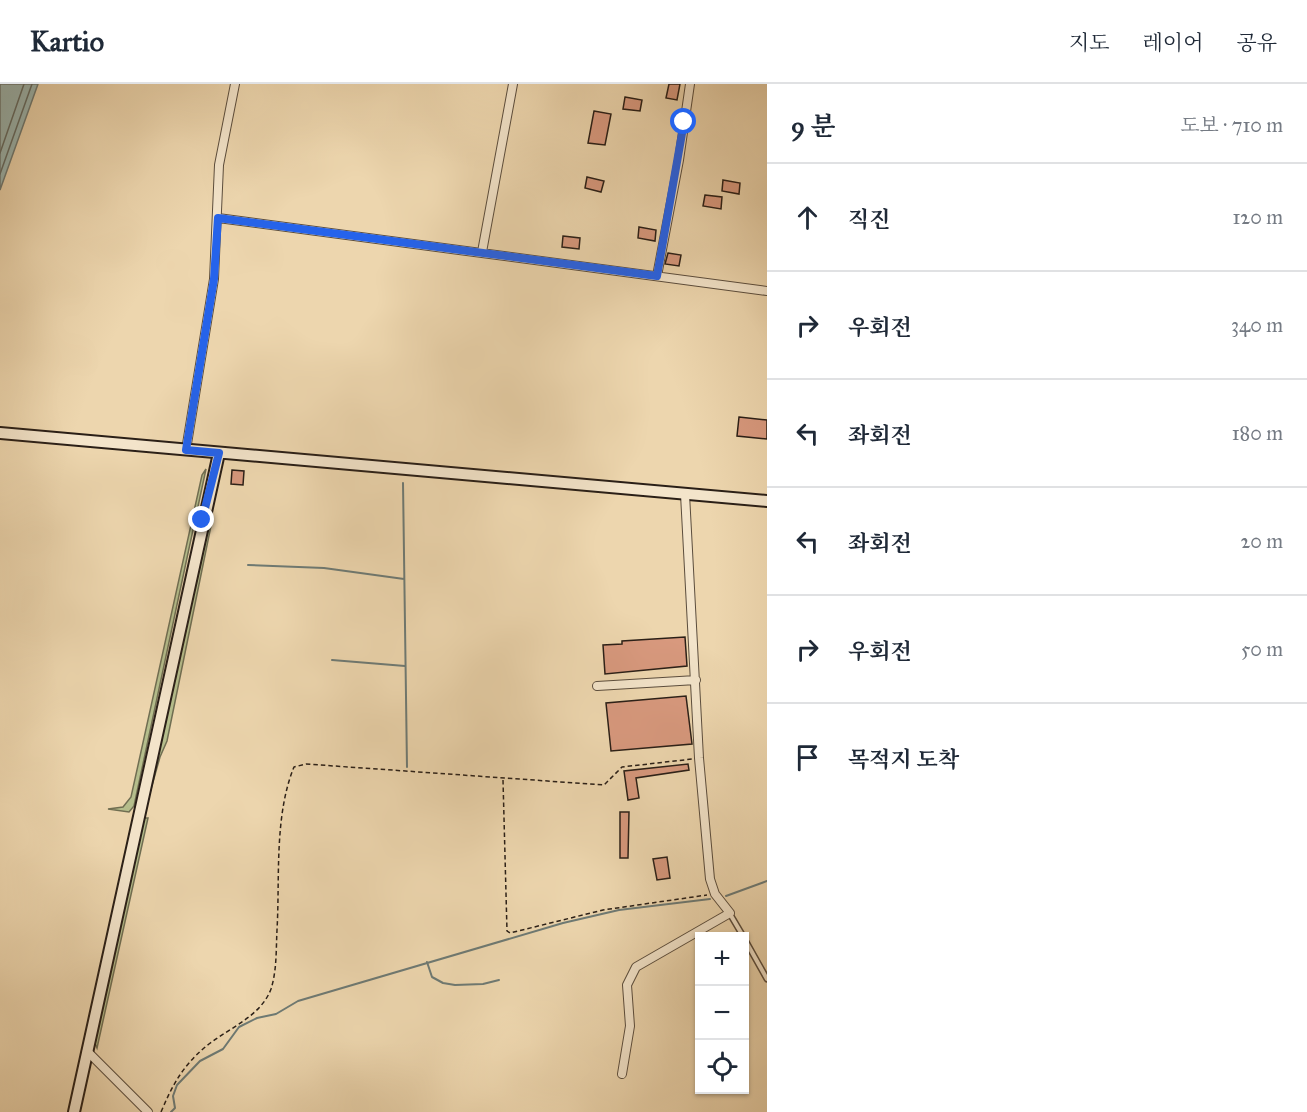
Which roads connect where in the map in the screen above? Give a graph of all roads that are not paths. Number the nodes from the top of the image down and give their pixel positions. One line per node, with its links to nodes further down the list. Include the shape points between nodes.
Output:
1 (235, 84): 4 (street, via 219,165)
2 (513, 84): 5 (street)
3 (690, 84): 6 (street)
4 (218, 218): 5 (street); 9 (street, via 214,279)
5 (482, 252): 6 (street)
6 (657, 276): 7 (street)
7 (767, 291)
8 (0, 433): 9 (main road)
9 (186, 450): 10 (main road)
10 (219, 453): 11 (main road); 19 (main road)
11 (685, 494): 12 (main road); 13 (street)
12 (767, 501)
13 (696, 680): 14 (street); 15 (street, via 710,879 715,894)
14 (597, 686)
15 (730, 914): 16 (lane); 20 (street, via 636,967 627,985 630,1026)
16 (741, 932)
17 (749, 946): 18 (lane)
18 (767, 979)
19 (87, 1051): 21 (main road); 22 (street)
20 (622, 1074)
21 (74, 1112)
22 (148, 1112)

